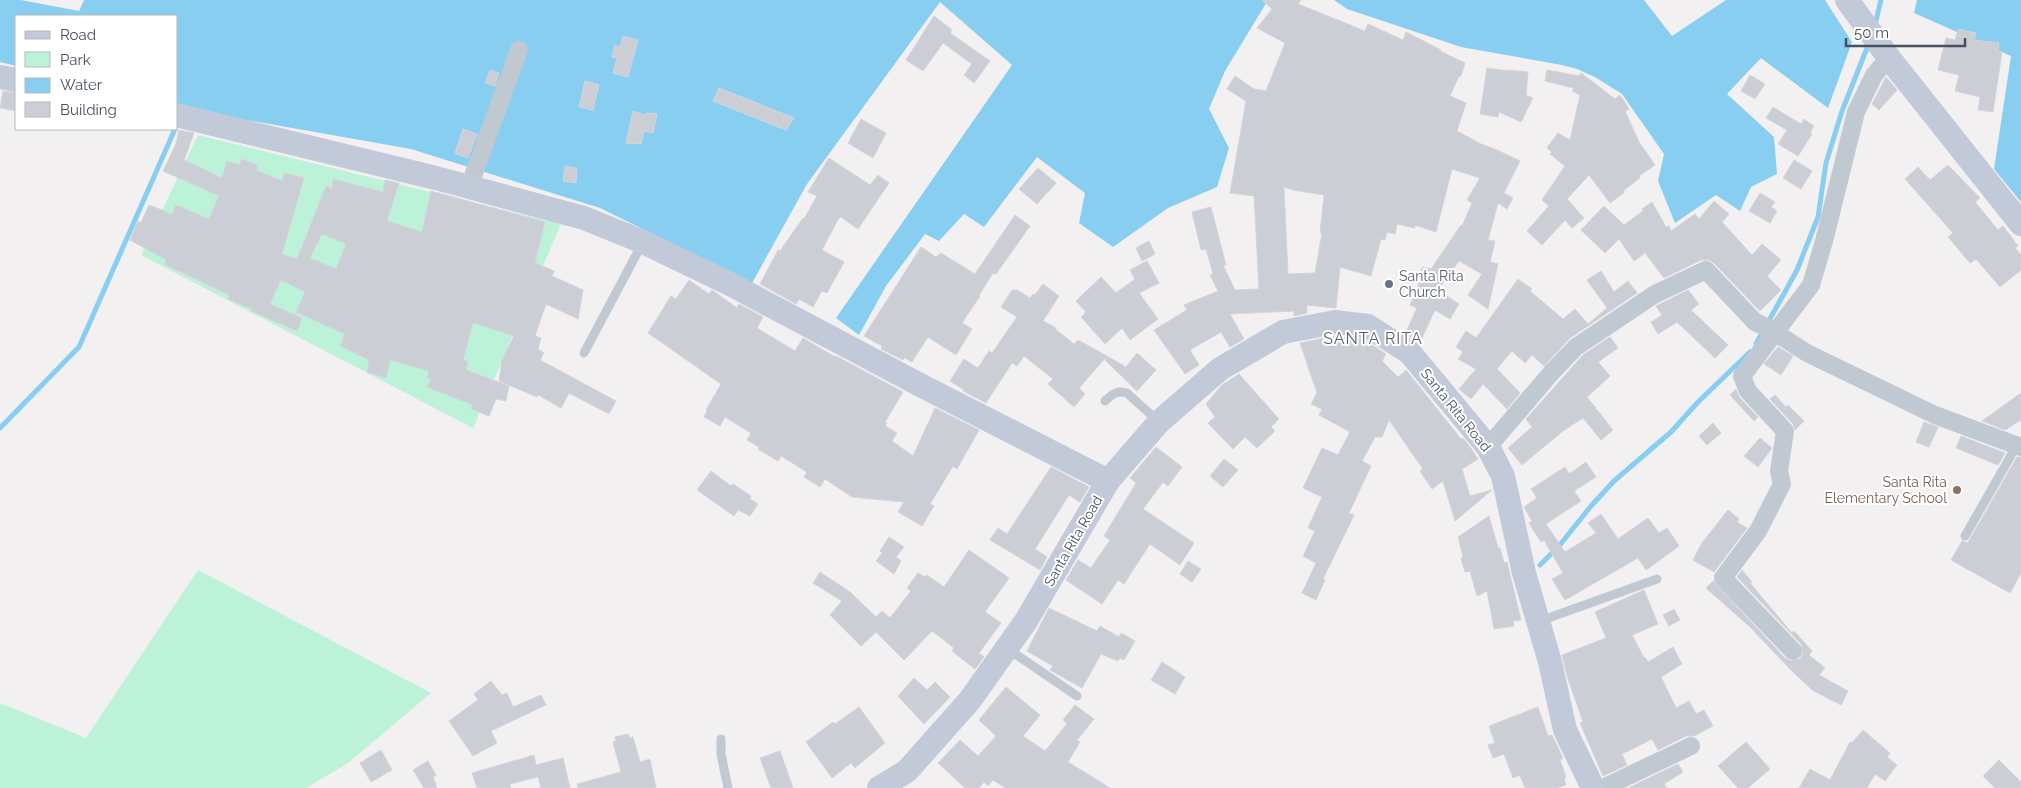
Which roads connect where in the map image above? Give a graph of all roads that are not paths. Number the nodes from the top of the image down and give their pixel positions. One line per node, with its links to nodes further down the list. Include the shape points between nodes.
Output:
1 (1853, 8): 3 (street)
2 (519, 50): 7 (street)
3 (1887, 55): 8 (street); 10 (street, via 1856,112 1811,284)
4 (0, 77): 5 (street)
5 (15, 80)
6 (187, 117): 7 (street)
7 (469, 187): 9 (street, via 584,218)
8 (2021, 224)
9 (643, 242): 11 (lane); 16 (street)
10 (1766, 327): 14 (street, via 1807,353 1935,416); 15 (street, via 1706,270 1655,294 1576,347); 21 (street, via 1742,376 1748,391 1785,431 1779,472 1782,484 1758,531 1723,578)
11 (584, 353)
12 (1105, 401): 13 (lane, via 1114,392 1127,393)
13 (1159, 422): 15 (street, Santa Rita Road, via 1220,369 1283,332 1335,322 1368,326 1410,353); 16 (street, Santa Rita Road)
14 (2019, 446): 17 (lane)
15 (1488, 447): 19 (street, Santa Rita Road, via 1503,476)
16 (1108, 481): 20 (street, Santa Rita Road)
17 (1964, 536)
18 (1657, 579): 19 (lane)
19 (1538, 621): 27 (street, Santa Rita Road, via 1565,730)
20 (1008, 649): 22 (lane); 26 (street, Santa Rita Road, via 970,700 907,770)
21 (1793, 651)
22 (1077, 696)
23 (721, 739): 25 (lane)
24 (1691, 746): 28 (street)
25 (728, 788)
26 (879, 788)
27 (1593, 788)
28 (1603, 788)

